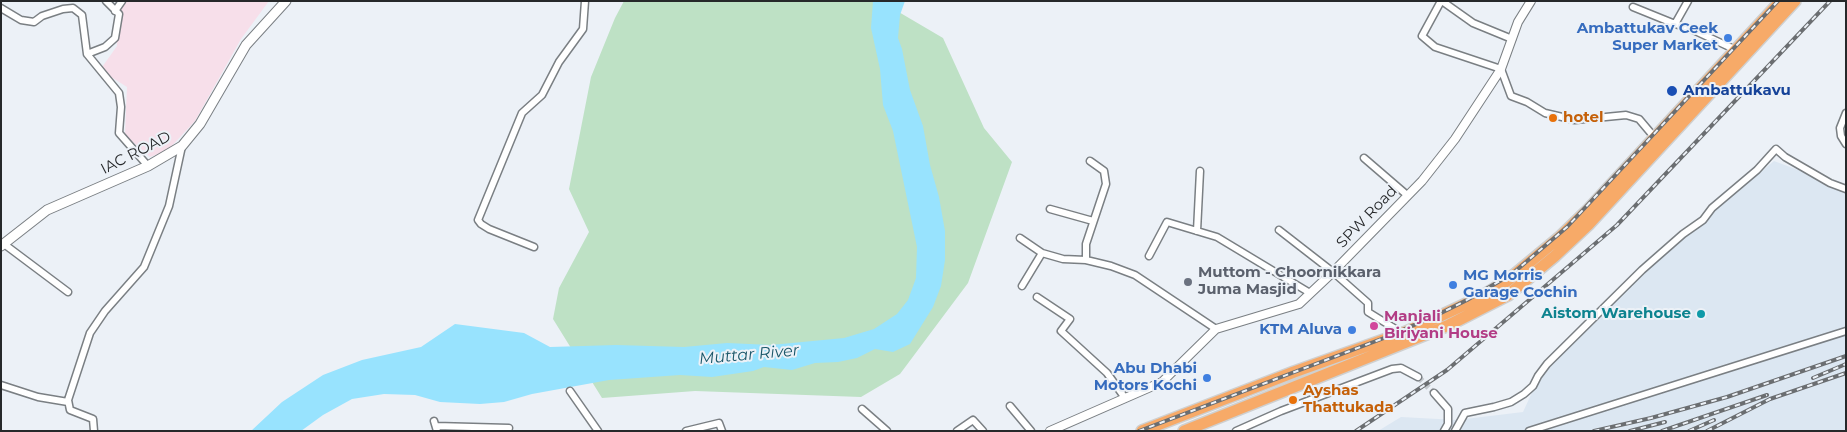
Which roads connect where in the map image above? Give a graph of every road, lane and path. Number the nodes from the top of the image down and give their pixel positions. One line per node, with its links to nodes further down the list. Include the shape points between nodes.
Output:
1 (106, 1): 12 (street)
2 (122, 1): 12 (street)
3 (286, 1): 21 (main road, IAC ROAD, via 246,45 200,124)
4 (584, 1): 34 (street, via 583,29 559,62 542,95 522,113 478,220 489,229)
5 (1441, 1): 14 (street, via 1473,23); 17 (street, via 1422,36 1435,47)
6 (1531, 1): 14 (street, SPW Road)
7 (1688, 1): 13 (street)
8 (1782, 1): 15 (highway)
9 (1795, 1): 66 (highway, via 1588,225 1508,295 1449,325)
10 (1634, 7): 13 (street)
11 (1, 8): 16 (street, via 21,20 34,22 42,16 74,8 82,15)
12 (115, 11): 16 (street, via 119,14 115,38 105,47)
13 (1675, 24): 15 (street)
14 (1512, 39): 17 (street, SPW Road)
15 (1736, 50): 19 (highway)
16 (87, 54): 24 (street, via 119,93 119,133)
17 (1500, 69): 19 (street, via 1511,96 1544,113 1574,120 1626,115 1639,119); 27 (street, SPW Road, via 1455,139)
18 (1846, 113): 20 (street, via 1840,128)
19 (1655, 138): 45 (highway, via 1590,209 1507,282)
20 (1846, 144)
21 (182, 146): 24 (main road, IAC ROAD); 51 (street, via 169,206 144,267 90,333)
22 (1364, 158): 27 (street)
23 (1090, 161): 29 (street, via 1104,171 1106,184)
24 (148, 166): 33 (main road, IAC ROAD, via 47,210)
25 (1200, 170): 30 (street)
26 (1846, 189): 69 (street, via 1830,183 1776,149 1702,220 1642,270 1547,364 1524,394 1511,402 1465,413)
27 (1408, 195): 38 (street, SPW Road)
28 (1050, 209): 29 (street)
29 (1093, 222): 37 (street, via 1086,244)
30 (1197, 230): 36 (street, via 1167,222); 41 (street, via 1217,237)
31 (1279, 230): 38 (street)
32 (1020, 238): 35 (street)
33 (3, 245): 40 (street)
34 (534, 247)
35 (1042, 253): 37 (street, via 1063,260); 39 (street)
36 (1149, 256)
37 (1086, 260): 43 (street, via 1136,274)
38 (1333, 272): 41 (street, SPW Road); 45 (street, via 1368,303 1368,312)
39 (1022, 286)
40 (68, 292)
41 (1310, 293): 43 (street, SPW Road, via 1299,304)
42 (1037, 297): 50 (street, via 1070,319 1061,331 1107,373)
43 (1216, 329): 50 (street, SPW Road, via 1162,382)
44 (1846, 331): 70 (street)
45 (1402, 333): 56 (highway)
46 (1418, 377): 67 (street, via 1401,368 1392,368)
47 (1, 385): 51 (street, via 38,397)
48 (570, 391): 58 (street)
49 (1434, 393): 68 (street, via 1448,409 1448,424)
50 (1125, 398): 65 (street, SPW Road)
51 (68, 402): 57 (street, via 70,410 93,419)
52 (1010, 406): 64 (street)
53 (862, 409): 61 (street)
54 (436, 426): 55 (street)
55 (509, 428)
56 (1147, 430)
57 (94, 431)
58 (598, 431)
59 (686, 431): 60 (street, via 719,423)
60 (722, 431)
61 (887, 431)
62 (957, 431): 63 (street, via 973,420)
63 (983, 431)
64 (1031, 431)
65 (1050, 431)
66 (1184, 431)
67 (1236, 431)
68 (1444, 431)
69 (1455, 431)
70 (1529, 431)

